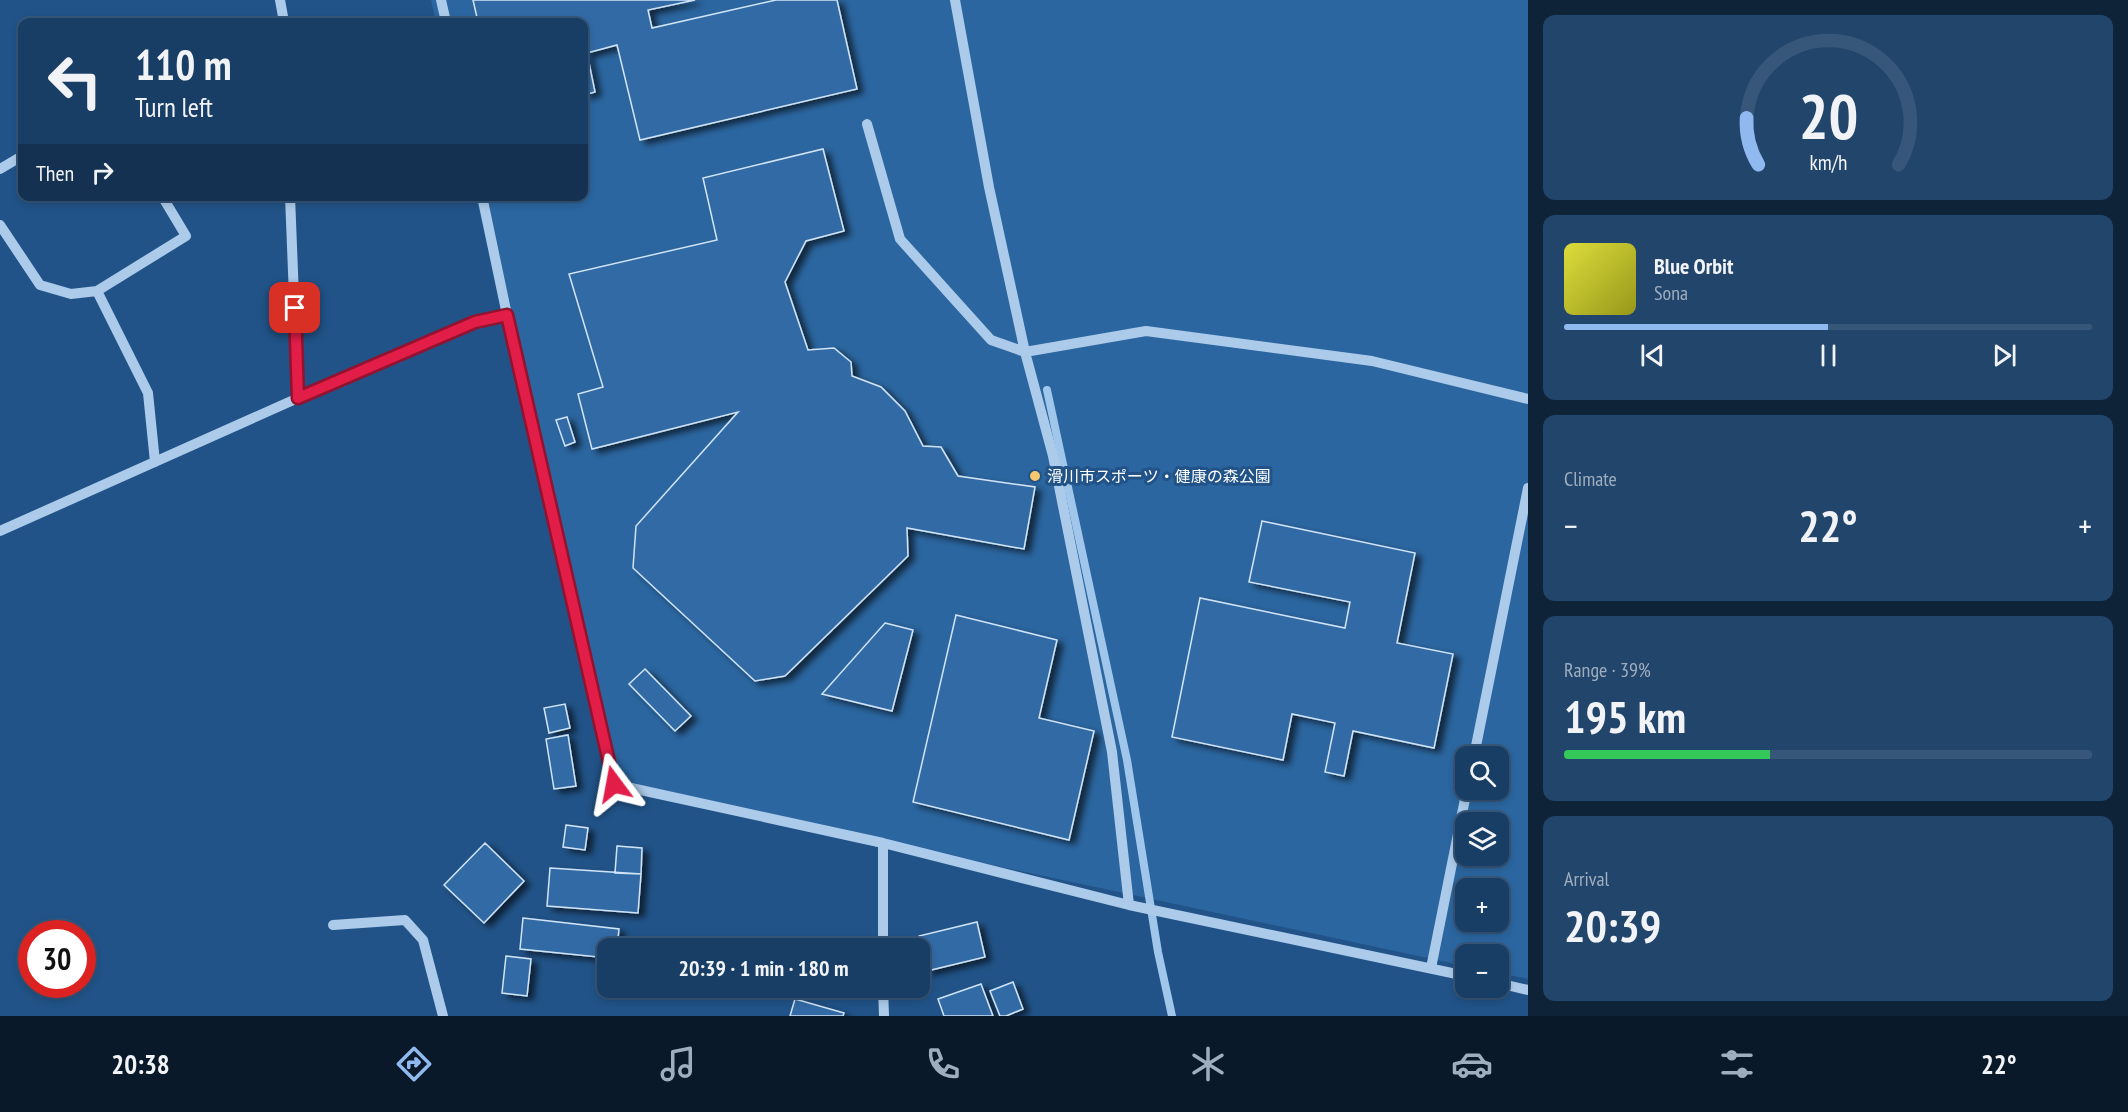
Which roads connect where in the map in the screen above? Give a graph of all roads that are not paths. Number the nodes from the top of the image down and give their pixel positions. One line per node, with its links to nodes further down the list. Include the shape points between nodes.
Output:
1 (280, 0): 4 (street)
2 (441, 0): 5 (street)
3 (955, 0): 15 (street, via 989,188)
4 (283, 18)
5 (445, 18)
6 (867, 124): 15 (street, via 900,239 991,340)
7 (18, 158): 8 (street)
8 (0, 169)
9 (165, 201): 13 (street, via 186,236)
10 (290, 201): 16 (street)
11 (483, 201): 14 (street)
12 (0, 225): 13 (street, via 40,285 71,294)
13 (97, 291): 18 (street, via 148,393)
14 (507, 315): 16 (street, via 475,322); 23 (street, via 614,784)
15 (1025, 352): 17 (street, via 1146,331 1372,361); 24 (street, via 1053,456 1112,752)
16 (298, 398): 18 (street)
17 (1528, 399)
18 (155, 462): 20 (street)
19 (1528, 488): 21 (street)
20 (0, 531)
21 (1476, 746)
22 (1465, 800): 27 (street)
23 (882, 843): 24 (street); 26 (street)
24 (1129, 905): 27 (street)
25 (333, 925): 32 (street, via 405,920 423,940)
26 (883, 938)
27 (1431, 968): 28 (street)
28 (1455, 973)
29 (1509, 986): 30 (street)
30 (1528, 990)
31 (884, 998): 33 (street)
32 (443, 1016)
33 (884, 1016)

